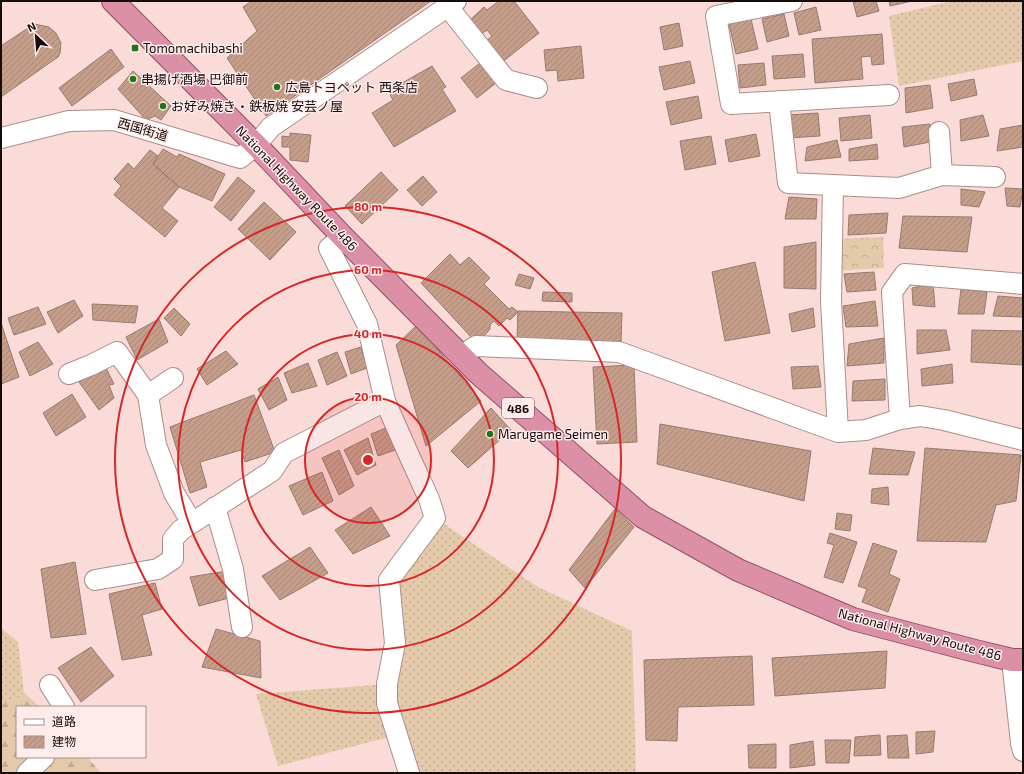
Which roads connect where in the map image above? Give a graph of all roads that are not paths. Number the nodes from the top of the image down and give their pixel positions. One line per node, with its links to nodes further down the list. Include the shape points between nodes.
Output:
1 (112, 1): 9 (highway, National Highway Route 486 / 486)
2 (783, 2): 6 (street, via 716,16 731,104)
3 (452, 4): 4 (street, via 506,80); 9 (street, via 271,127)
4 (537, 88)
5 (889, 95): 6 (street)
6 (779, 101): 12 (street, via 788,183)
7 (939, 132): 10 (street)
8 (1, 138): 9 (street, 西国街道, via 69,121 114,120 240,158)
9 (256, 145): 13 (highway, National Highway Route 486 / 486)
10 (942, 176): 11 (street); 12 (street, via 899,188)
11 (995, 177)
12 (833, 185): 21 (street, via 831,301)
13 (343, 237): 15 (highway, National Highway Route 486 / 486); 19 (street, via 329,248 367,324)
14 (1023, 284): 20 (street, via 905,274 892,292)
15 (461, 356): 21 (street, via 476,346 619,352); 27 (highway, National Highway Route 486 / 486, via 643,517 738,570 853,619)
16 (69, 374): 18 (street, via 116,352)
17 (173, 378): 18 (street)
18 (148, 395): 24 (street, via 156,445 174,493)
19 (385, 401): 23 (street, via 284,453 272,471); 33 (street, via 430,499 435,518 389,580 395,643 387,684 387,703)
20 (900, 419): 21 (street, via 866,430); 22 (street, via 920,416 944,420)
21 (838, 432)
22 (1023, 440)
23 (215, 508): 24 (street); 26 (street, via 233,570)
24 (192, 523): 25 (street, via 173,539 173,559 158,569)
25 (95, 580)
26 (242, 627)
27 (1018, 660): 30 (street)
28 (50, 685): 29 (street)
29 (63, 706)
30 (1023, 751)
31 (43, 758): 32 (street)
32 (27, 773)
33 (409, 773)

